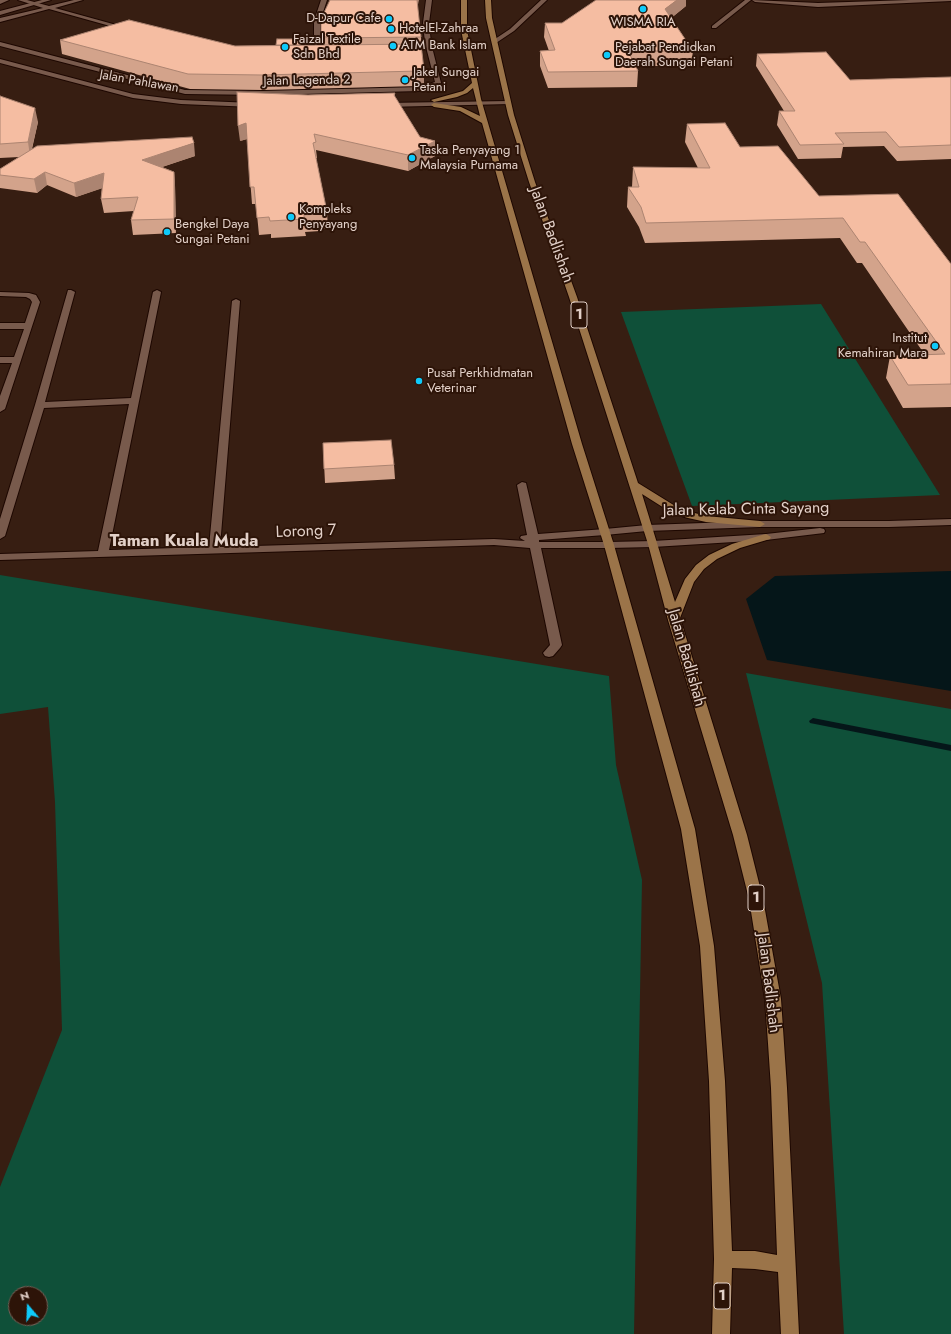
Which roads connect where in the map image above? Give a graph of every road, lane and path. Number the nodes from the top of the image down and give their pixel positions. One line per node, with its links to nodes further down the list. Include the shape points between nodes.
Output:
1 (6, 0): 13 (street)
2 (48, 0): 12 (street)
3 (80, 0): 14 (street)
4 (324, 0): 28 (street, via 317,21 316,45)
5 (430, 0): 25 (street, via 426,23)
6 (464, 0): 30 (main road, Jalan Badlishah / 1, via 463,20)
7 (488, 0): 22 (main road, Jalan Badlishah / 1, via 488,18)
8 (544, 0): 22 (street, via 512,30)
9 (748, 0): 20 (street)
10 (755, 0): 11 (street, via 818,5)
11 (950, 0)
12 (28, 1): 14 (street); 15 (street); 16 (street)
13 (0, 2)
14 (49, 7): 17 (street); 18 (street)
15 (0, 8)
16 (0, 12)
17 (69, 12): 18 (street); 21 (street)
18 (13, 17): 19 (street)
19 (0, 20)
20 (714, 27)
21 (132, 30)
22 (494, 42): 32 (main road, Jalan Badlishah / 1)
23 (0, 44): 25 (street, Jalan Lagenda 2, via 185,92 263,93 428,88 438,83)
24 (424, 54): 25 (street)
25 (432, 54)
26 (336, 55): 28 (street)
27 (313, 56): 28 (street)
28 (328, 56)
29 (0, 61): 35 (street, Jalan Pahlawan, via 139,97 181,102)
30 (475, 83): 31 (main road, Jalan Badlishah / 1); 33 (main road, via 465,92)
31 (479, 101): 32 (street); 33 (street); 36 (main road, Jalan Badlishah / 1)
32 (507, 101): 48 (main road, Jalan Badlishah / 1)
33 (434, 102): 34 (street); 36 (main road, via 461,109)
34 (380, 103)
35 (261, 105)
36 (485, 122): 56 (main road, Jalan Badlishah / 1, via 577,444)
37 (71, 292): 46 (street)
38 (157, 292): 45 (street)
39 (0, 294): 42 (street, via 34,297 35,308)
40 (236, 301): 59 (street)
41 (0, 326): 42 (street)
42 (29, 326): 44 (street)
43 (0, 360): 44 (street)
44 (17, 360): 47 (street)
45 (134, 401): 46 (street); 60 (street)
46 (40, 405): 54 (street)
47 (0, 409)
48 (633, 484): 51 (main road, via 676,511 688,515); 53 (main road, Jalan Badlishah / 1)
49 (522, 485): 57 (street)
50 (951, 522): 52 (street, Jalan Kelab Cinta Sayang)
51 (760, 524): 52 (street, Jalan Kelab Cinta Sayang); 53 (street, Jalan Kelab Cinta Sayang)
52 (889, 524): 55 (street, Jalan Kelab Cinta Sayang)
53 (647, 528): 56 (street, Jalan Kelab Cinta Sayang); 58 (main road, Jalan Badlishah / 1)
54 (0, 536)
55 (766, 537): 58 (street, Jalan Kelab Cinta Sayang); 62 (main road, via 736,546 700,567 689,581)
56 (607, 539): 57 (street, Lorong 7); 58 (street, Jalan Kelab Cinta Sayang); 64 (main road, Jalan Badlishah / 1, via 688,829 700,897 707,946 717,1081)
57 (534, 541): 59 (street, Lorong 7); 63 (street, via 556,645)
58 (653, 544): 62 (main road, Jalan Badlishah / 1)
59 (214, 551): 60 (street, Lorong 7)
60 (103, 555): 61 (street, Lorong 7)
61 (0, 557)
62 (674, 620): 65 (main road, Jalan Badlishah / 1, via 740,835 766,950 773,999 779,1088)
63 (549, 653)
64 (723, 1259): 65 (main road); 66 (main road, Jalan Badlishah / 1)
65 (787, 1265): 67 (main road, Jalan Badlishah / 1)
66 (721, 1334)
67 (790, 1334)

